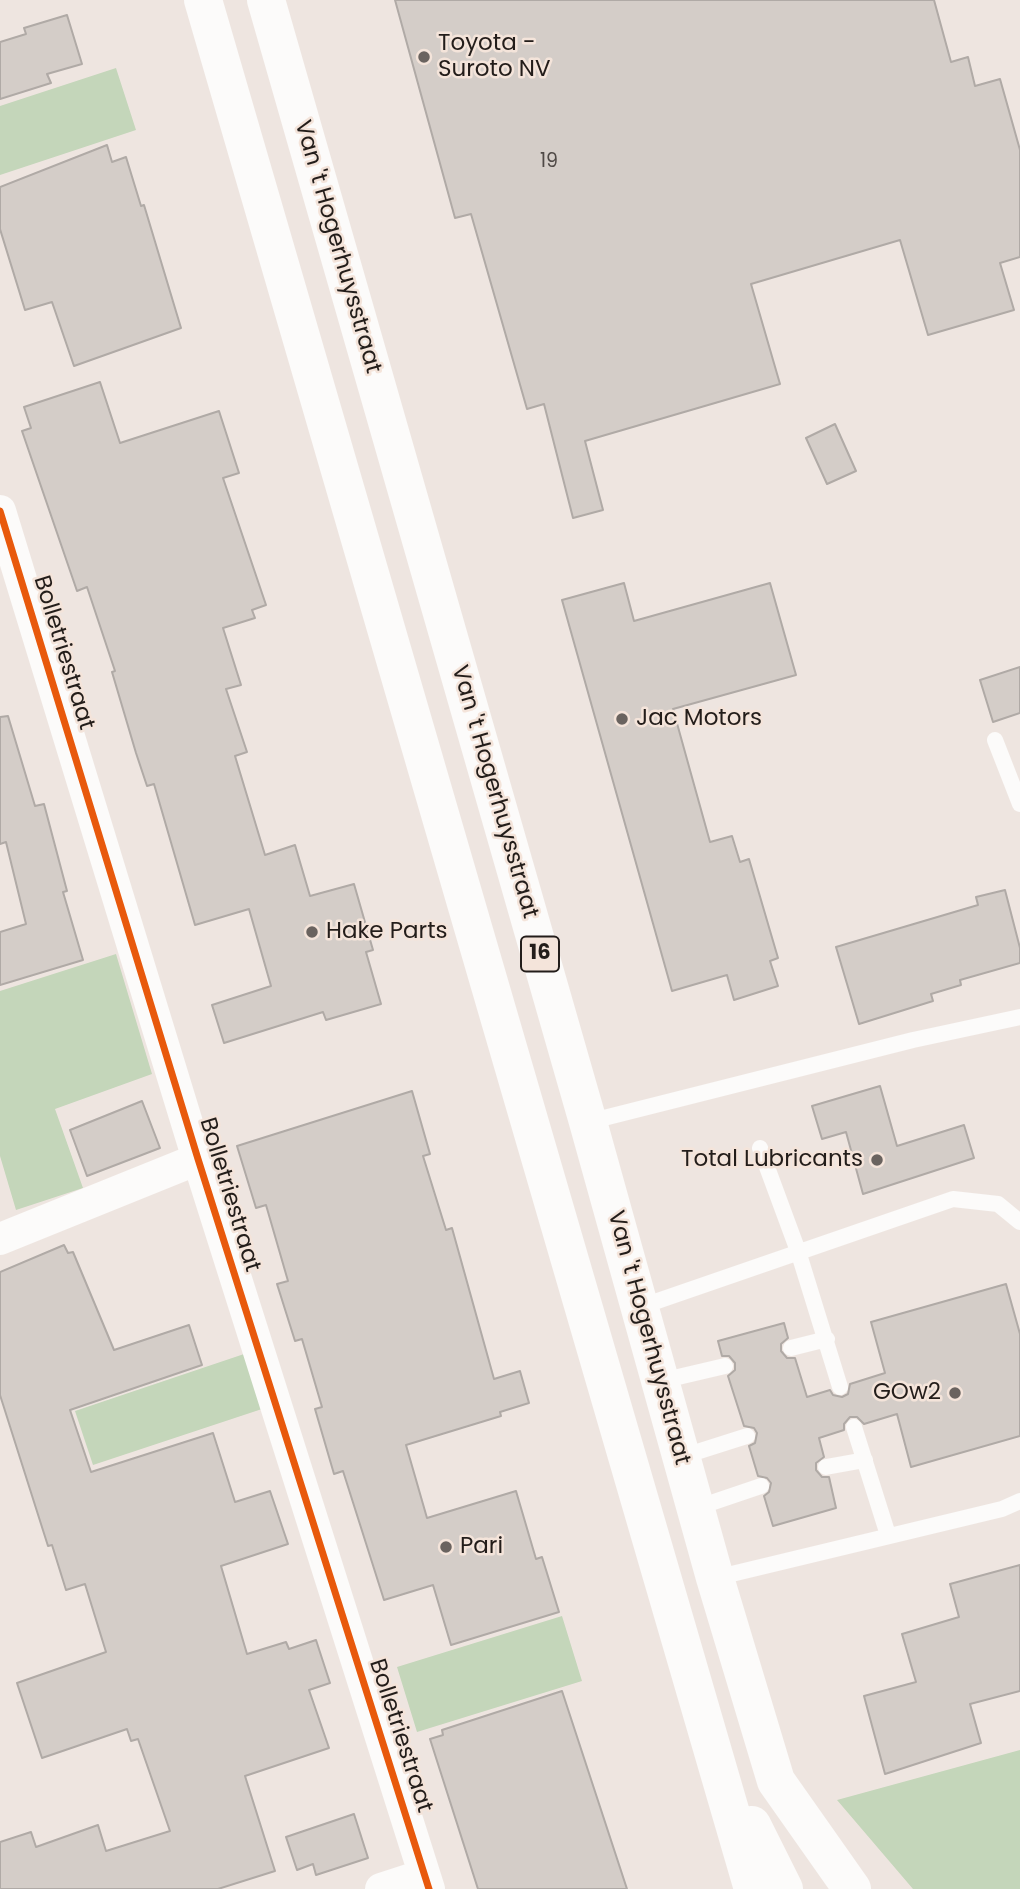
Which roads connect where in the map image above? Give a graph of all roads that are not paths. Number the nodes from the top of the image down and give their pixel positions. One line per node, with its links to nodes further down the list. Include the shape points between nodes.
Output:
1 (203, 0): 29 (main road, 16)
2 (269, 1): 7 (main road, Van 't Hogerhuysstraat / 16)
3 (0, 511): 9 (street, Bolletriestraat)
4 (995, 740): 5 (lane)
5 (1020, 804)
6 (1020, 1017): 7 (lane)
7 (589, 1122): 13 (main road, Van 't Hogerhuysstraat / 16)
8 (760, 1148): 12 (lane)
9 (198, 1159): 11 (street); 30 (street, Bolletriestraat)
10 (1020, 1222): 12 (lane, via 998,1204 953,1199)
11 (0, 1239)
12 (798, 1251): 13 (lane); 14 (lane)
13 (640, 1307): 17 (main road, Van 't Hogerhuysstraat / 16)
14 (827, 1339): 15 (lane); 18 (lane)
15 (792, 1348)
16 (725, 1366): 17 (lane)
17 (661, 1381): 21 (main road, Van 't Hogerhuysstraat / 16)
18 (840, 1387)
19 (855, 1427): 22 (lane)
20 (747, 1436): 21 (lane)
21 (681, 1457): 26 (main road, Van 't Hogerhuysstraat / 16)
22 (865, 1460): 23 (lane); 27 (lane)
23 (826, 1467)
24 (761, 1486): 26 (lane)
25 (1020, 1501): 27 (lane)
26 (696, 1508): 28 (main road, Van 't Hogerhuysstraat / 16)
27 (888, 1535): 28 (lane)
28 (715, 1578): 34 (main road, Van 't Hogerhuysstraat / 16, via 776,1781)
29 (711, 1744): 32 (main road, 16); 33 (main road)
30 (426, 1882): 31 (street)
31 (381, 1889)
32 (753, 1889)
33 (784, 1889)
34 (852, 1889)

